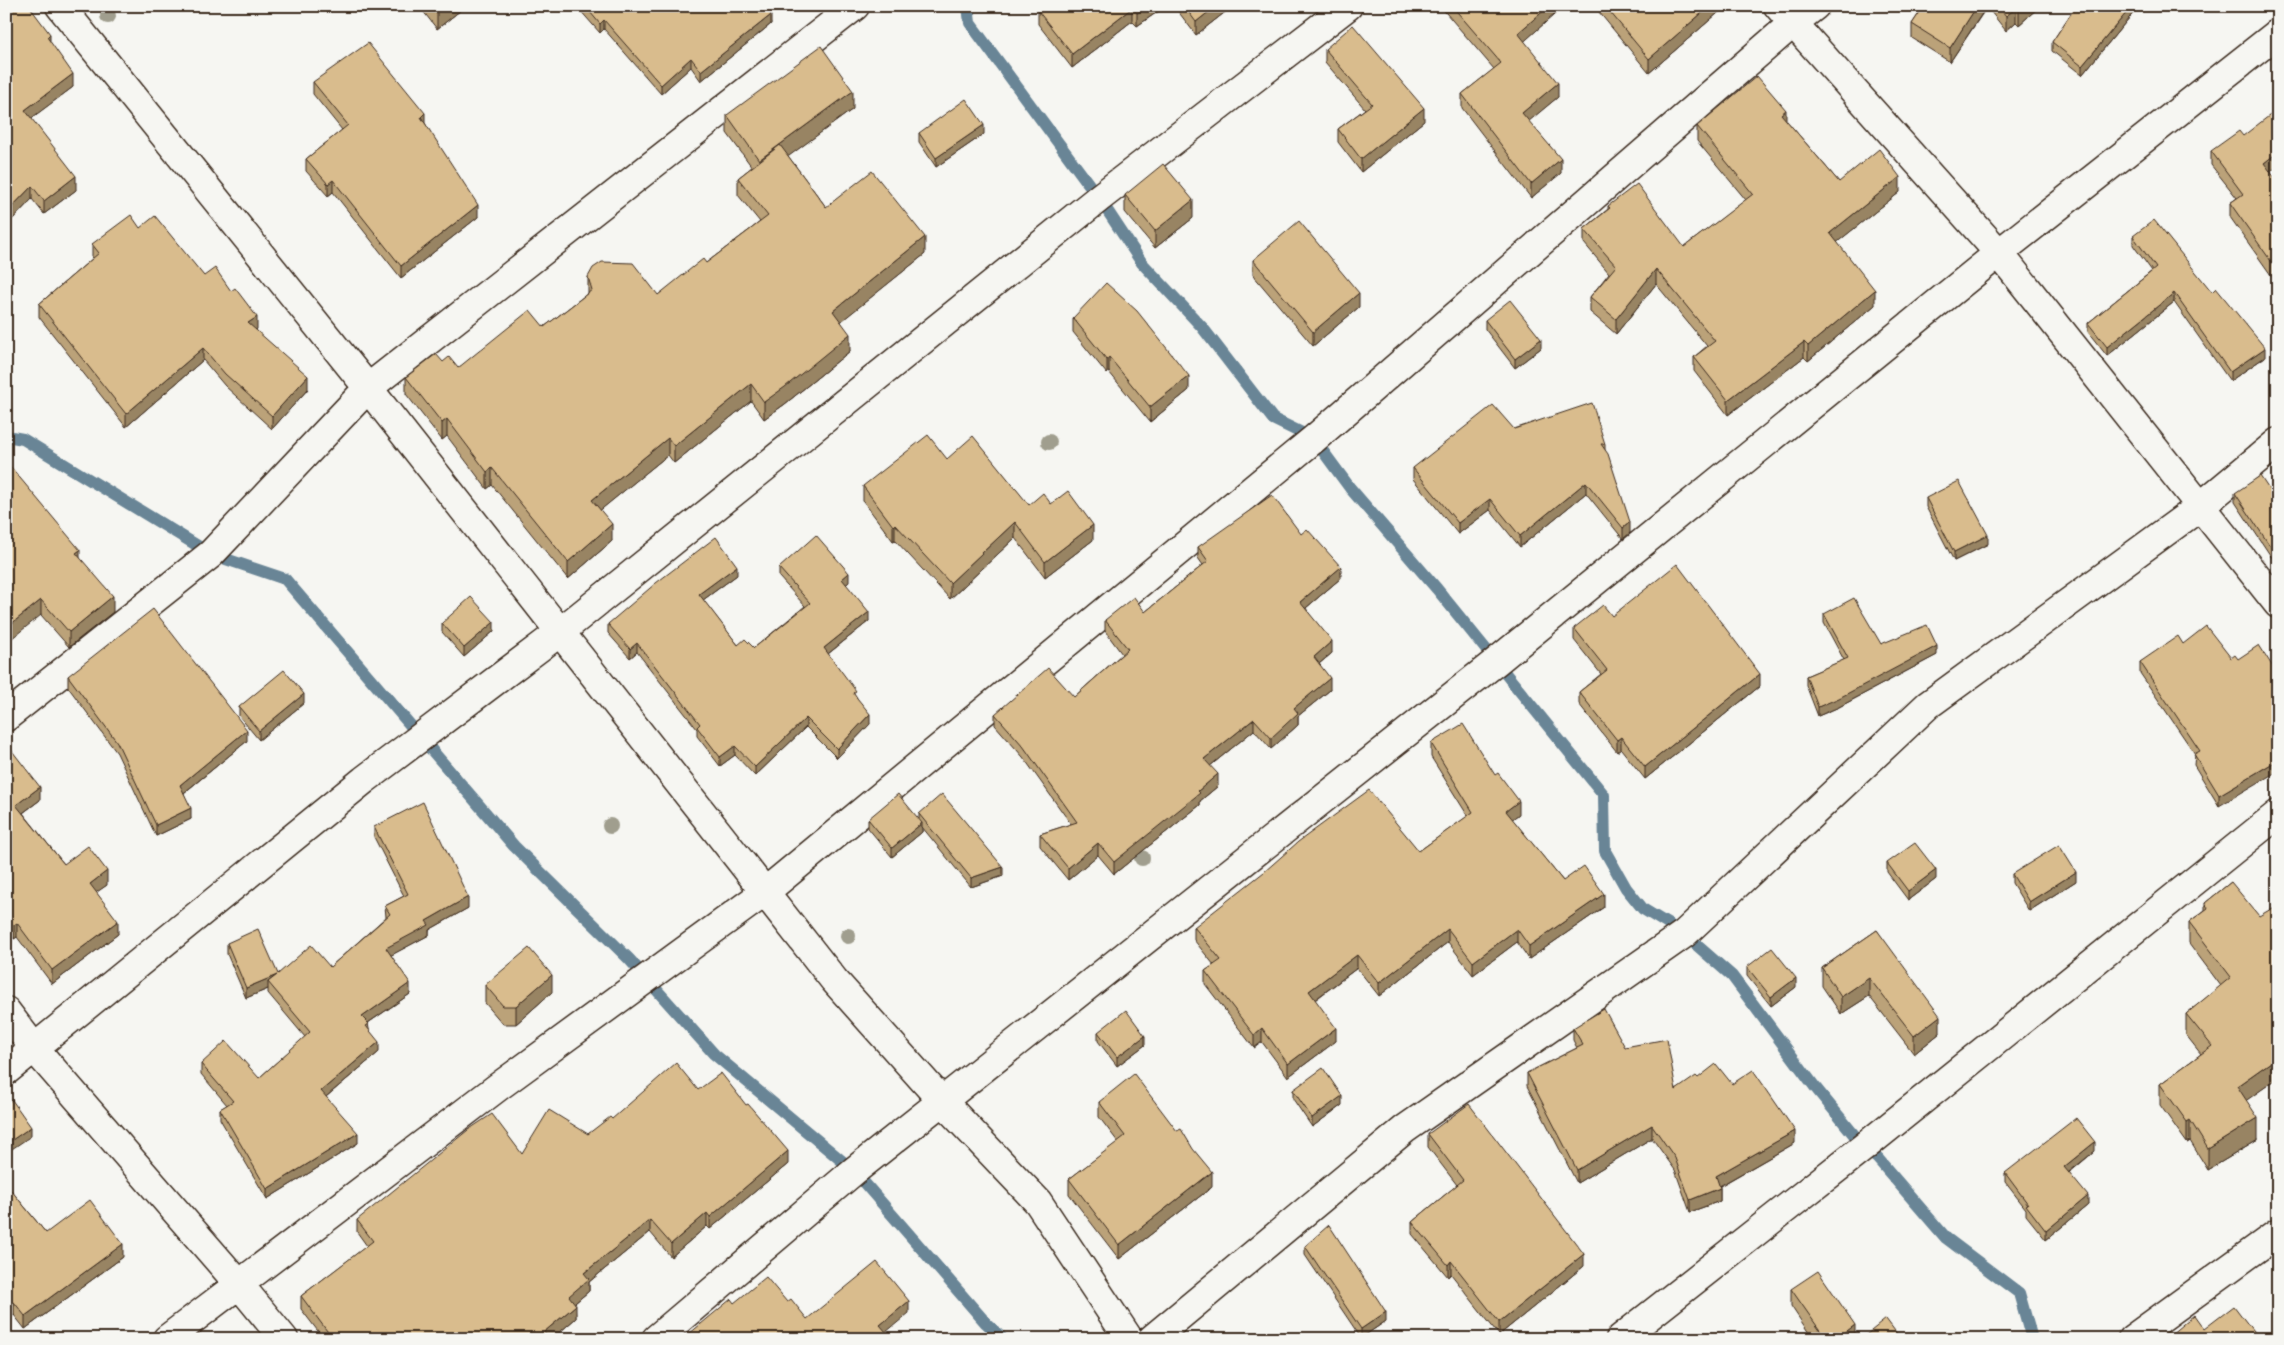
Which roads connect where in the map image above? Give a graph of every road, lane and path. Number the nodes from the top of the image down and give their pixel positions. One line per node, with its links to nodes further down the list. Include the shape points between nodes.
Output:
1 (60, 6): 8 (street)
2 (855, 6): 8 (street)
3 (1348, 6): 12 (street, via 1091,205)
4 (1815, 6): 5 (street)
5 (1785, 15): 7 (street); 15 (street, via 1314,439)
6 (2278, 32): 7 (street)
7 (1999, 253): 10 (street); 19 (street, via 1497,661)
8 (368, 388): 12 (street); 13 (street, via 211,554)
9 (2278, 442): 10 (street)
10 (2201, 506): 11 (street); 26 (street, via 1928,705 1684,934 1405,1129)
11 (2278, 604)
12 (560, 632): 15 (street); 17 (street, via 364,780)
13 (6, 717)
14 (2278, 814): 27 (street)
15 (765, 892): 19 (street, via 834,980); 21 (street)
16 (6, 1011): 17 (street)
17 (35, 1049): 18 (street); 21 (street)
18 (6, 1071)
19 (943, 1102): 24 (street, via 854,1171); 25 (street, via 1038,1202)
20 (2278, 1233): 28 (street)
21 (238, 1283): 22 (street); 23 (street)
22 (167, 1339)
23 (284, 1339)
24 (656, 1339)
25 (1129, 1339)
26 (1152, 1339)
27 (1620, 1339)
28 (2132, 1339)

